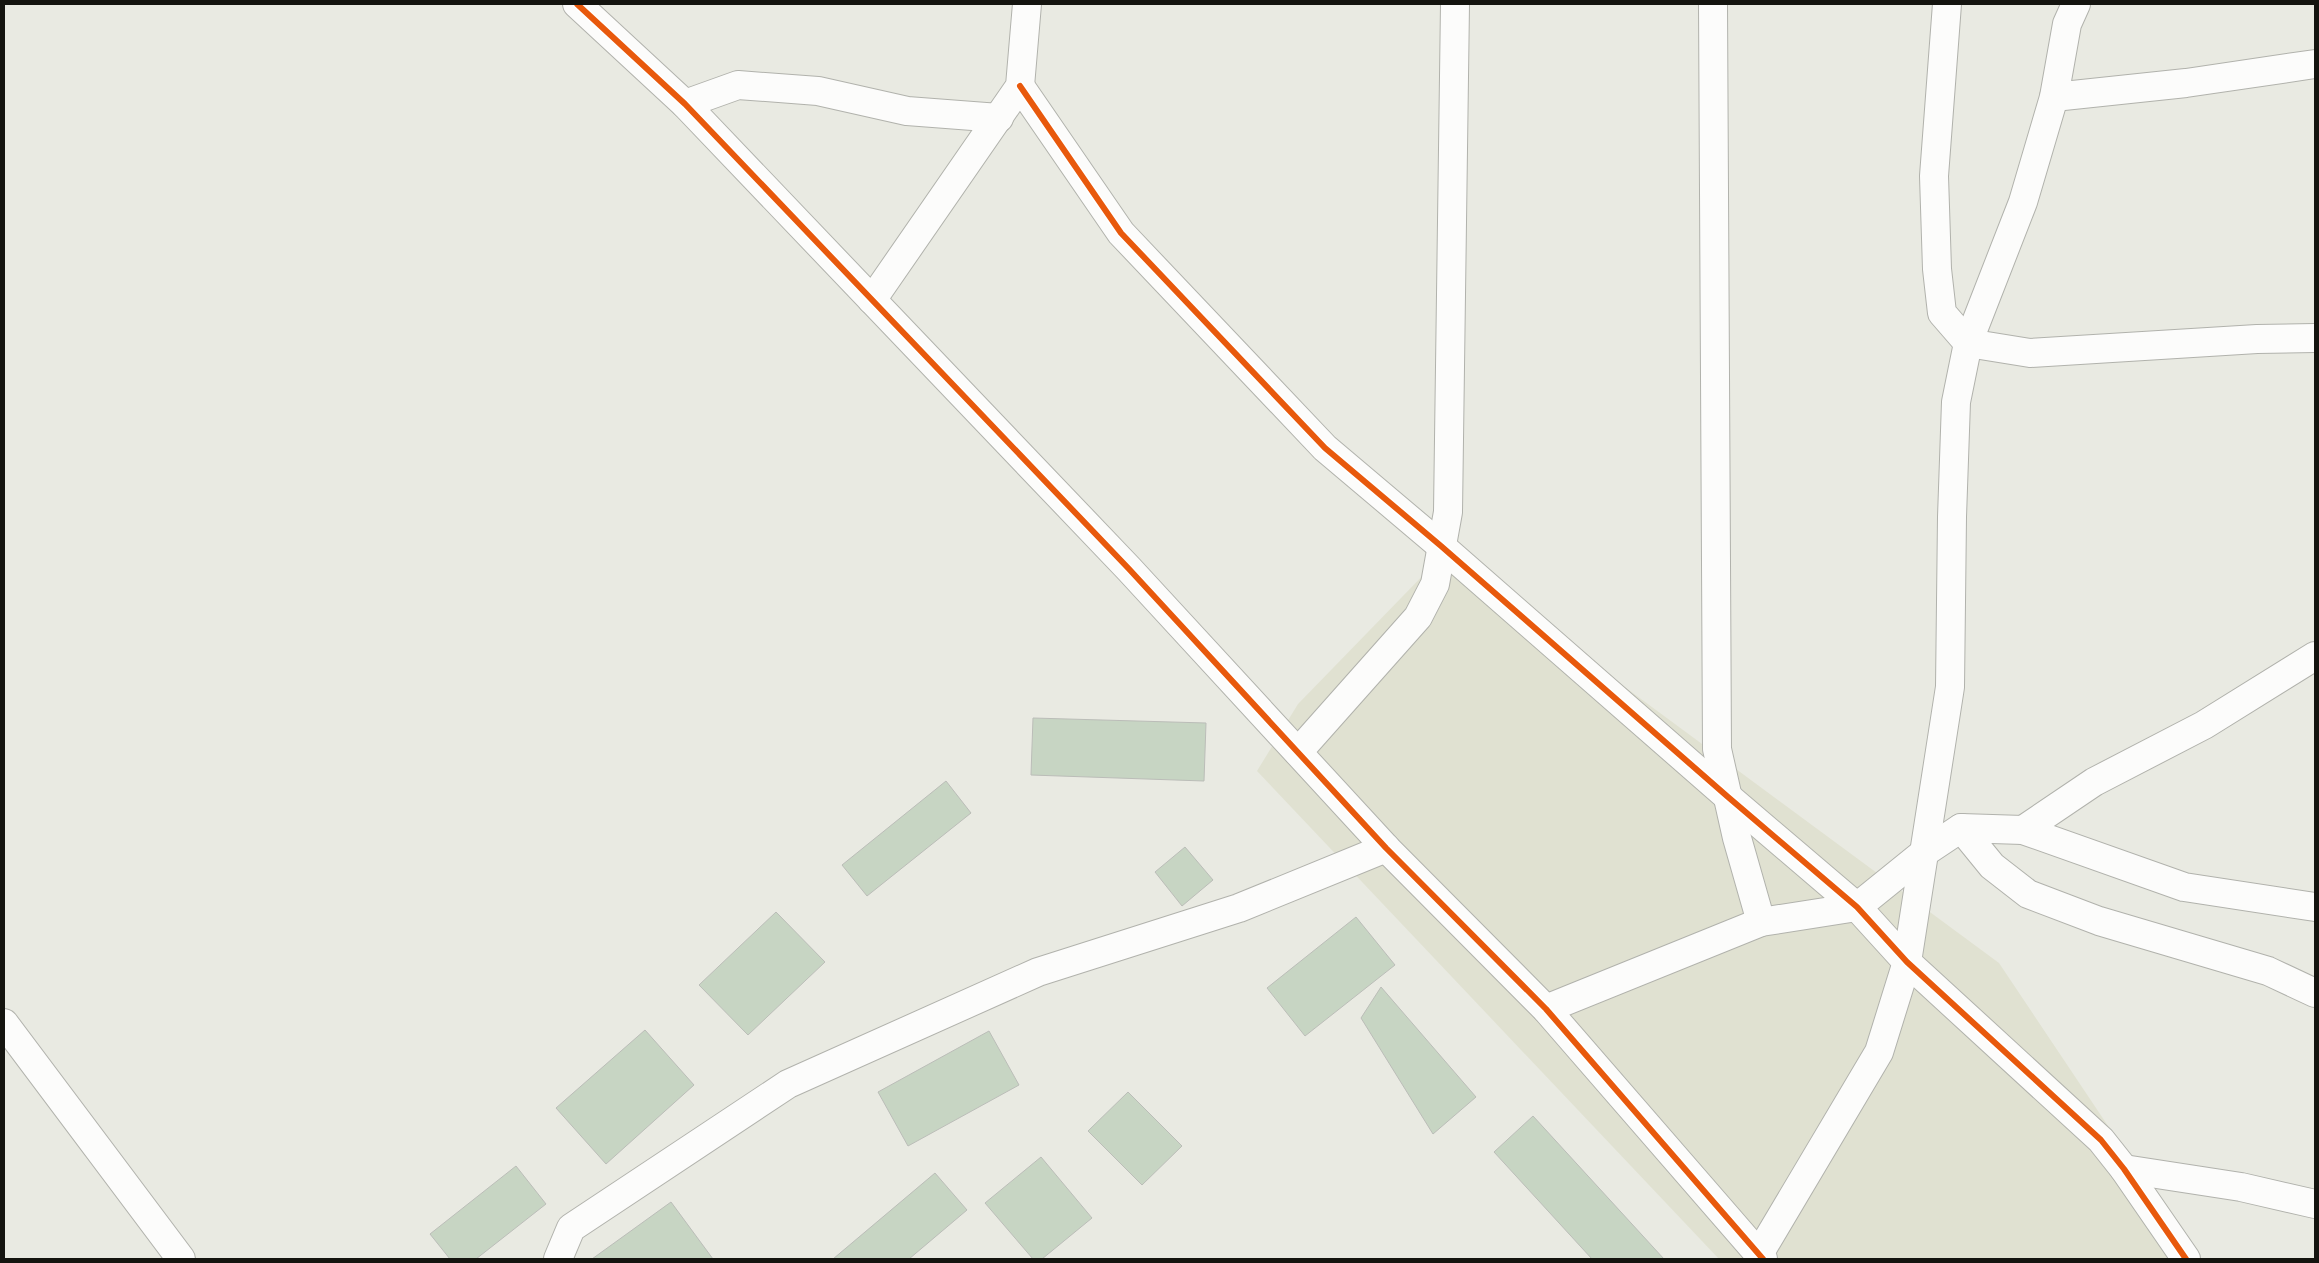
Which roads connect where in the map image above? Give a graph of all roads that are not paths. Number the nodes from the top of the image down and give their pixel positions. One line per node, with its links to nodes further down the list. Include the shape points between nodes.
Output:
1 (577, 4): 10 (street)
2 (1027, 4): 8 (street)
3 (1456, 4): 15 (street, via 1448,512)
4 (1712, 4): 18 (street, via 1718,749)
5 (1948, 4): 14 (street, via 1934,176 1937,269 1942,313)
6 (2076, 4): 9 (street, via 2068,24)
7 (2315, 64): 9 (street, via 2186,83)
8 (1020, 86): 11 (street); 15 (street, via 1120,233 1325,448)
9 (2054, 96): 14 (street, via 2023,202)
10 (685, 104): 11 (street, via 738,85 818,90 907,111); 12 (street)
11 (999, 118): 12 (street)
12 (872, 300): 17 (street, via 1129,569)
13 (2315, 338): 14 (street, via 2030,353)
14 (1968, 343): 22 (street, via 1956,402 1950,688)
15 (1441, 546): 17 (street, via 1434,584 1418,617); 18 (street)
16 (2315, 656): 20 (street, via 2204,725 2094,782)
17 (1298, 752): 21 (street)
18 (1728, 797): 23 (street); 25 (street)
19 (1962, 828): 20 (street); 22 (street); 27 (street, via 1992,866 2028,894 2099,921 2268,971)
20 (2023, 830): 24 (street, via 2184,887)
21 (1386, 848): 28 (street); 34 (street, via 1239,908 1038,972 788,1084 571,1228)
22 (1925, 852): 23 (street); 26 (street)
23 (1857, 907): 25 (street); 26 (street)
24 (2315, 907)
25 (1761, 922): 28 (street)
26 (1907, 962): 30 (street, via 2101,1140); 32 (street, via 1879,1052)
27 (2315, 993)
28 (1546, 1009): 32 (street)
29 (4, 1024): 33 (street)
30 (2124, 1169): 31 (street, via 2241,1187); 35 (street)
31 (2315, 1204)
32 (1761, 1257)
33 (181, 1259)
34 (558, 1259)
35 (2186, 1259)

